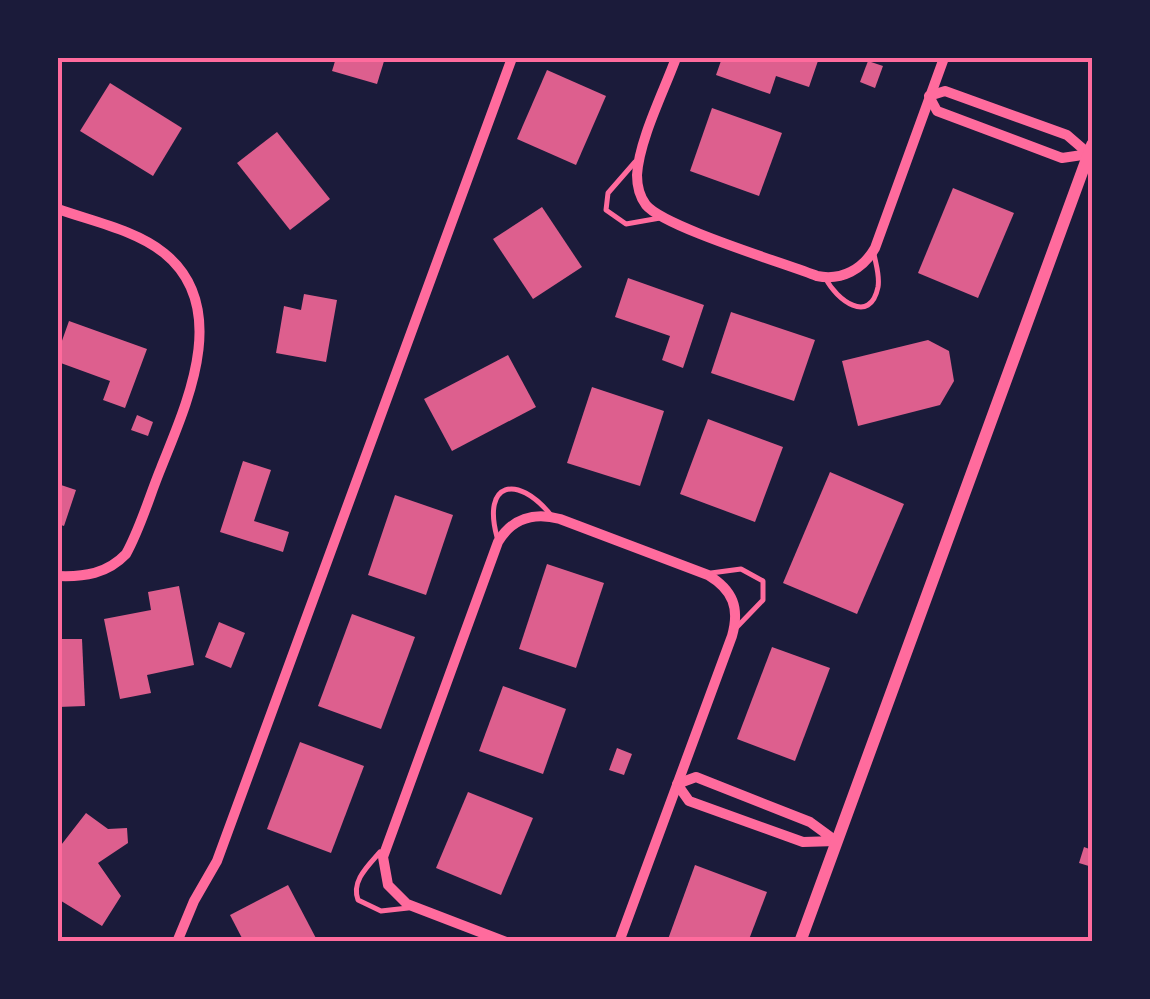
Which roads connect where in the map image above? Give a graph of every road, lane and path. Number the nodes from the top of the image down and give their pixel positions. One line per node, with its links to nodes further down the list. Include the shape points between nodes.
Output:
1 (512, 58): 21 (street, via 217,862)
2 (676, 58): 6 (street)
3 (944, 58): 4 (street)
4 (929, 96): 5 (street, via 945,91); 5 (street, via 938,111 1062,158); 9 (street)
5 (1091, 150): 17 (street)
6 (641, 156): 8 (street, via 641,196); 8 (lane, via 614,184 606,210 626,224)
7 (58, 208): 14 (street, via 166,254 192,297 200,340 191,390 132,544 105,570)
8 (661, 217): 10 (street)
9 (873, 252): 10 (street, via 845,274); 10 (lane, via 878,284 867,304 844,302)
10 (825, 277)
11 (552, 517): 12 (street, via 522,518); 12 (lane, via 524,490 503,490 494,506); 13 (street)
12 (498, 542): 18 (street)
13 (705, 574): 15 (street, via 732,596); 15 (lane, via 742,570 763,581 759,607)
14 (58, 576)
15 (734, 630): 16 (street)
16 (677, 784): 17 (street, via 696,778 810,822); 17 (street, via 689,801 803,842); 20 (street)
17 (836, 841): 23 (street)
18 (386, 846): 19 (street, via 388,885); 19 (lane, via 360,877 358,900 381,910)
19 (413, 907): 22 (street)
20 (623, 938)
21 (177, 942)
22 (506, 942)
23 (800, 942)

